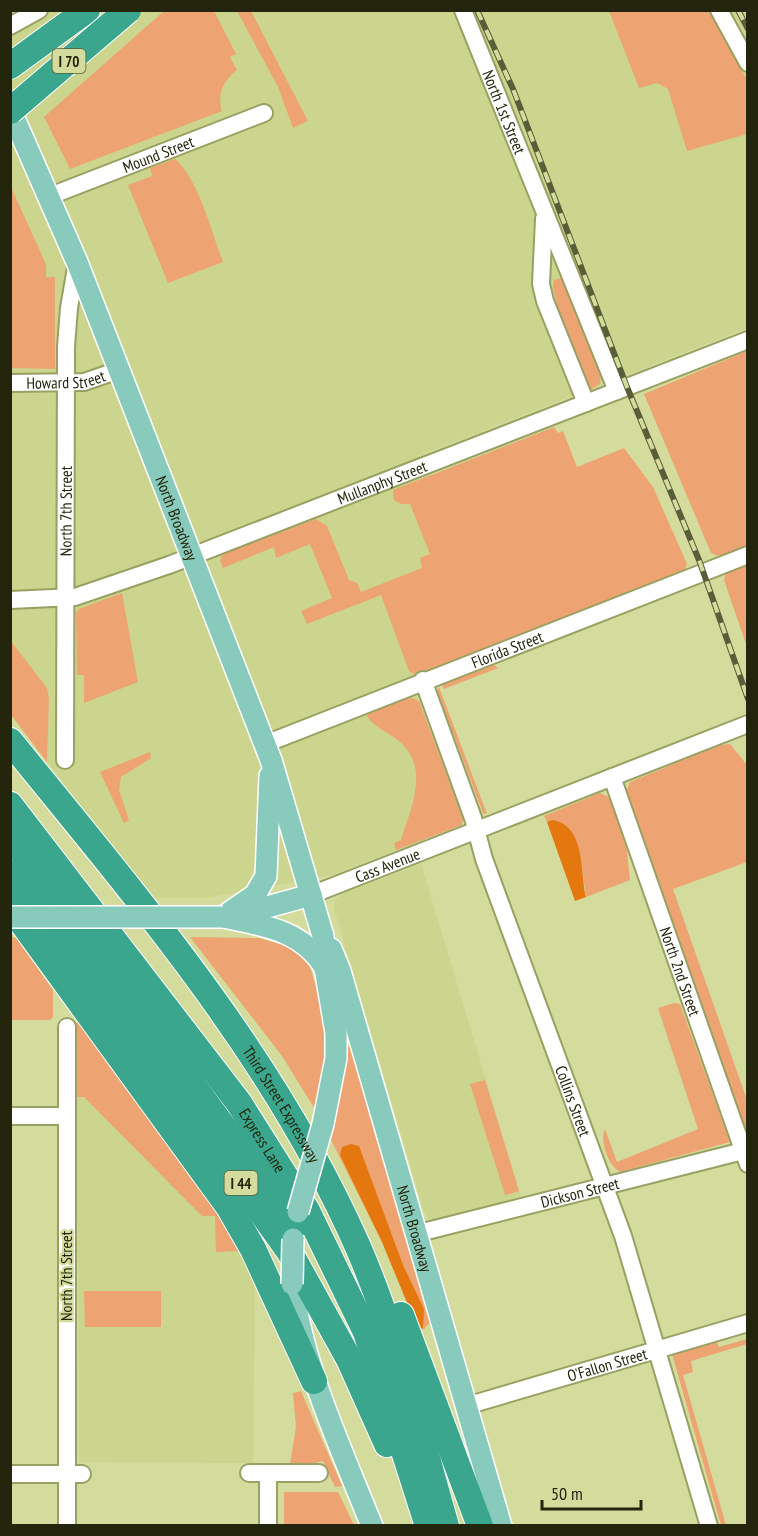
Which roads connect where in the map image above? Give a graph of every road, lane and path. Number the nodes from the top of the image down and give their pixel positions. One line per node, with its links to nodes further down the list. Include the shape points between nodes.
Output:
1 (39, 10): 6 (street)
2 (87, 10): 8 (highway, I 70)
3 (128, 10): 9 (highway, I 70, bridge)
4 (463, 10): 12 (street, North 1st Street)
5 (719, 10): 7 (street)
6 (10, 26)
7 (747, 63)
8 (10, 66)
9 (10, 110): 11 (main road, North Broadway)
10 (264, 113): 11 (street, Mound Street)
11 (50, 196): 13 (main road, North Broadway)
12 (544, 212): 18 (street, North 1st Street); 19 (street, North 1st Street, via 541,284)
13 (77, 262): 15 (main road, North Broadway); 17 (street, North 7th Street, via 67,325)
14 (747, 340): 18 (street, Mullanphy Street)
15 (119, 370): 17 (street, Howard Street, via 93,380); 21 (main road, North Broadway)
16 (10, 383): 17 (street, Howard Street)
17 (66, 383): 22 (street, North 7th Street)
18 (617, 391): 19 (street, Mullanphy Street)
19 (586, 403): 21 (street, Mullanphy Street)
20 (747, 555): 24 (street, Florida Street)
21 (192, 556): 22 (street, Mullanphy Street); 27 (main road, North Broadway)
22 (67, 598): 23 (street, Mullanphy Street); 28 (street, North 7th Street)
23 (10, 600)
24 (423, 680): 27 (street, Florida Street); 31 (street, Collins Street)
25 (747, 724): 29 (street, Cass Avenue)
26 (10, 741): 47 (highway, Third Street Expressway, via 239,1036 294,1122)
27 (268, 752): 34 (main road, North Broadway); 37 (main road, via 266,876 255,895)
28 (65, 760)
29 (612, 777): 31 (street, Cass Avenue); 43 (street, North 2nd Street)
30 (10, 805): 61 (highway, Express Lane, via 239,1103 307,1210 366,1332)
31 (477, 830): 34 (street, Cass Avenue); 44 (street, Collins Street, via 484,859)
32 (10, 835): 45 (highway)
33 (10, 873): 60 (highway, I 44, via 289,1251 349,1359 385,1440)
34 (311, 895): 37 (main road, Cass Avenue); 38 (main road, North Broadway)
35 (10, 906): 50 (highway, via 229,1207)
36 (10, 917): 37 (main road, Cass Avenue, bridge)
37 (223, 917): 39 (main road, via 288,933 312,950)
38 (323, 936): 39 (main road, North Broadway); 46 (main road, North Broadway, via 340,971)
39 (325, 968): 45 (main road, North Broadway, bridge, via 334,1016 336,1058 323,1124)
40 (67, 1027): 42 (street, North 7th Street)
41 (10, 1116): 42 (street)
42 (67, 1116): 56 (street, North 7th Street)
43 (745, 1157): 44 (street, Dickson Street)
44 (605, 1186): 46 (street, Dickson Street); 49 (street, Collins Street)
45 (295, 1225): 50 (main road, North Broadway, bridge, via 292,1284)
46 (414, 1234): 51 (main road, North Broadway)
47 (358, 1247): 62 (highway, Third Street Expressway, via 394,1344); 63 (highway, via 388,1288 399,1311)
48 (747, 1323): 49 (street, O'Fallon Street)
49 (658, 1349): 51 (street, O'Fallon Street); 65 (street, Collins Street)
50 (314, 1381): 59 (main road, North Broadway)
51 (466, 1406): 64 (main road, North Broadway)
52 (249, 1473): 53 (street)
53 (268, 1473): 54 (street); 58 (street)
54 (319, 1473)
55 (10, 1474): 56 (street)
56 (74, 1474): 57 (street, North 7th Street)
57 (67, 1526)
58 (268, 1526)
59 (372, 1526)
60 (416, 1526)
61 (428, 1526)
62 (446, 1526)
63 (480, 1526)
64 (501, 1526)
65 (709, 1526)

